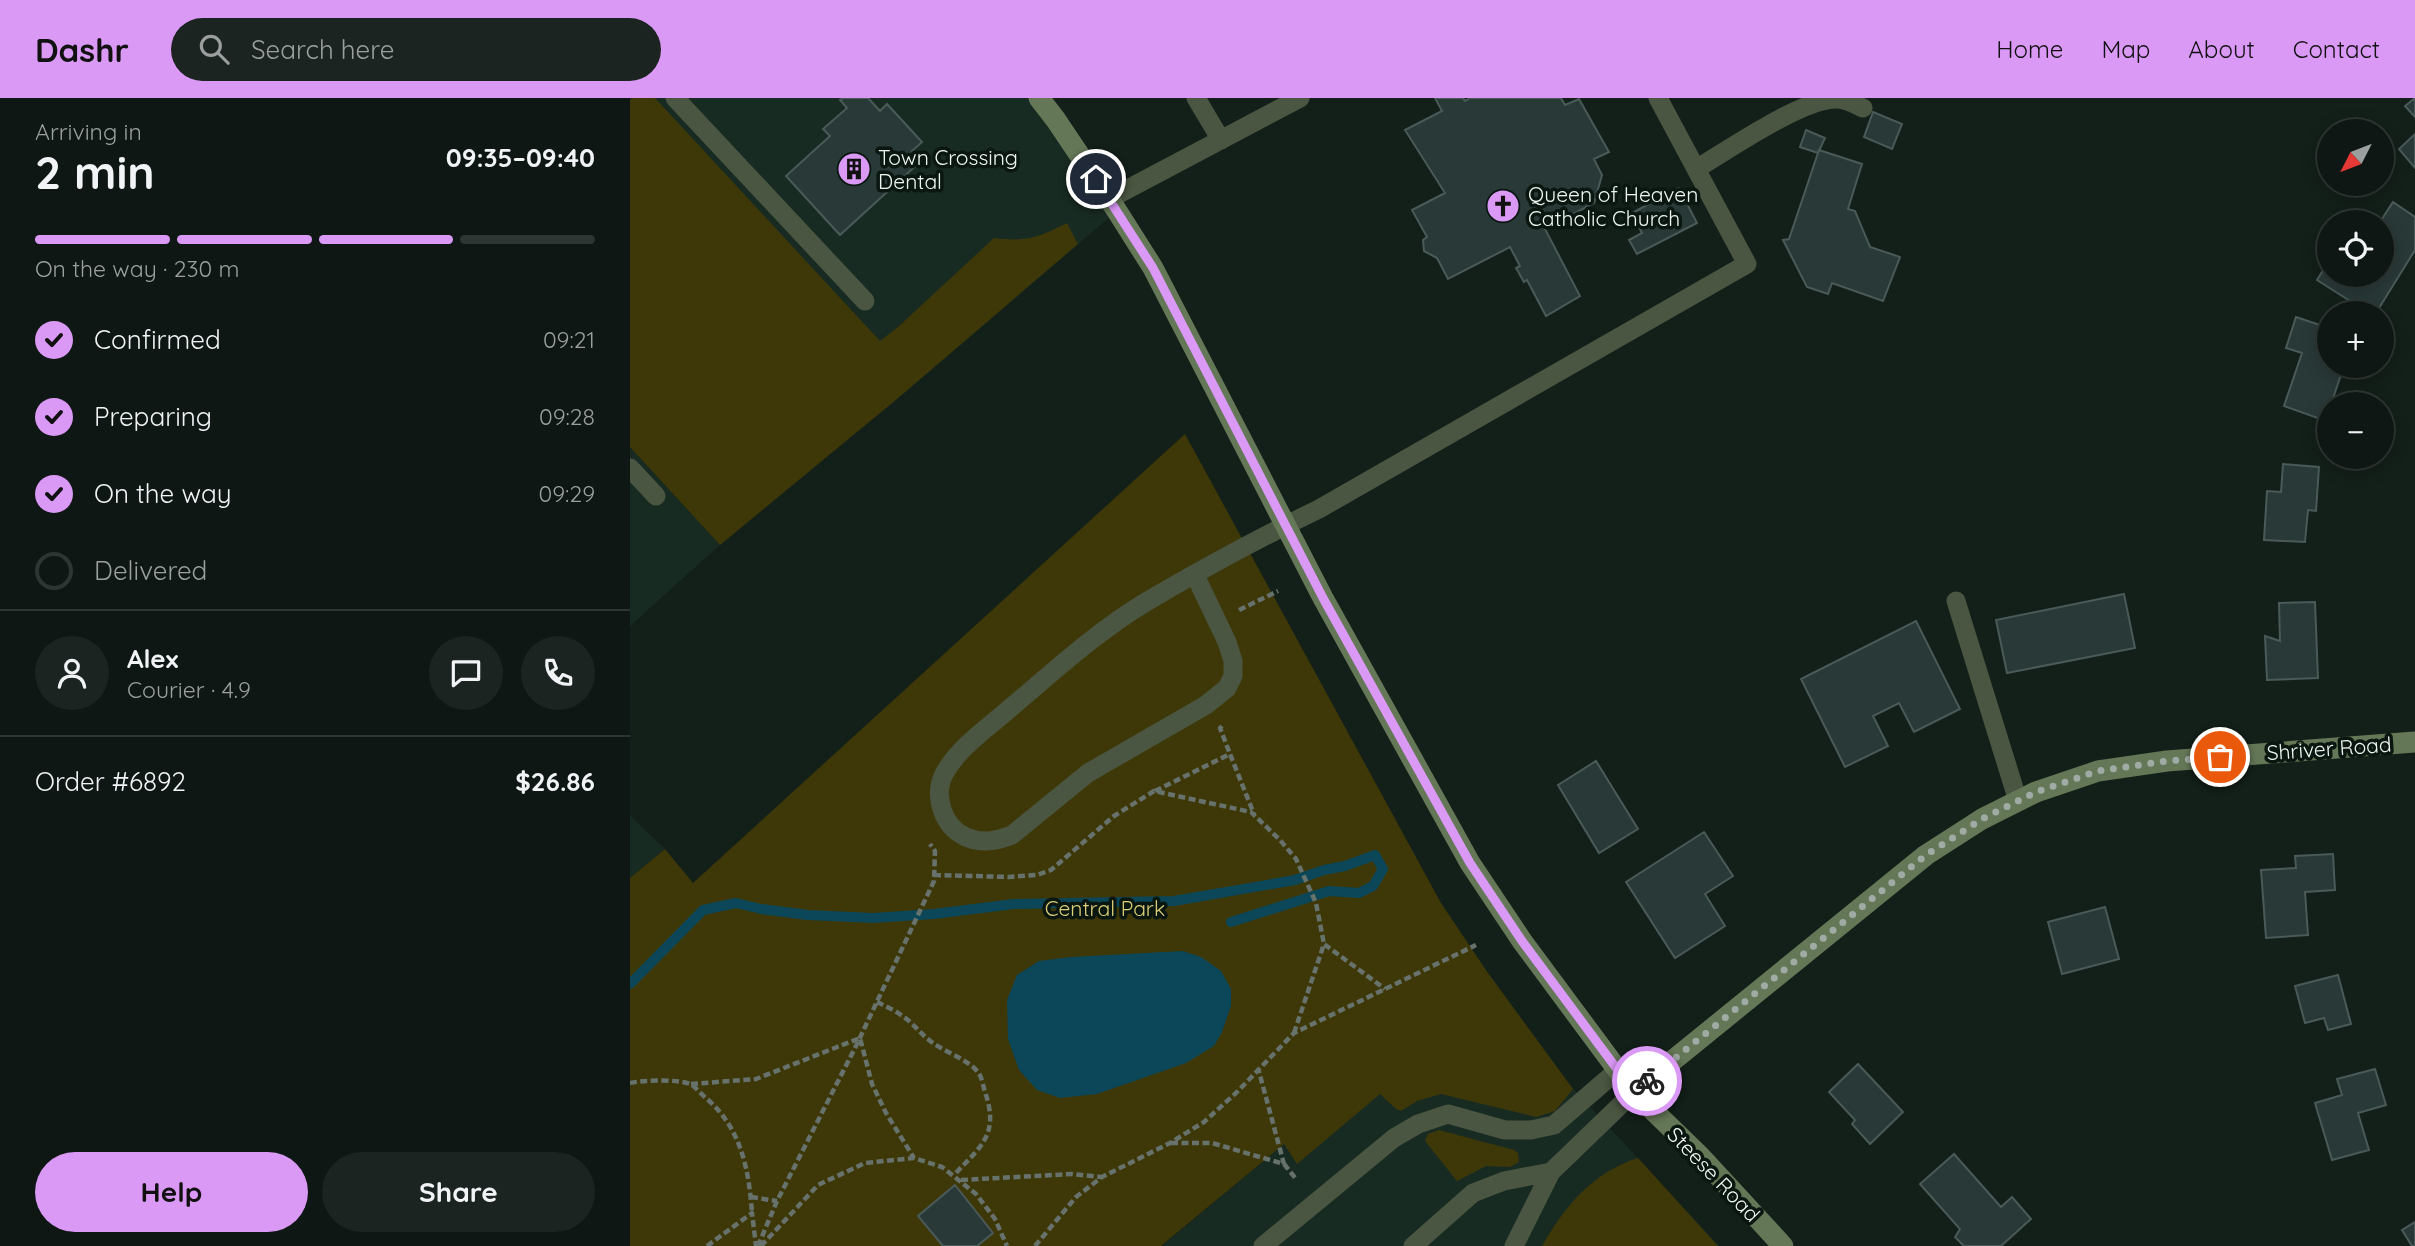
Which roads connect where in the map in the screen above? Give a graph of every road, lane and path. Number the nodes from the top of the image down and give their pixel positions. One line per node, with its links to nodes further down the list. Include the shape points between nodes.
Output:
1 (676, 98): 10 (lane)
2 (1039, 98): 9 (street, Steese Road)
3 (1196, 98): 7 (lane)
4 (1300, 98): 7 (lane)
5 (1658, 98): 8 (lane)
6 (1863, 107): 8 (lane, via 1841,98 1822,100)
7 (1221, 140): 9 (lane)
8 (1696, 169): 13 (lane, via 1747,264)
9 (1109, 199): 13 (street, Steese Road, via 1153,268)
10 (865, 302)
11 (630, 468): 12 (lane)
12 (656, 496)
13 (1286, 525): 14 (lane); 29 (street, Steese Road, via 1470,863)
14 (1195, 575): 14 (lane, via 1144,603 1073,654 957,757 939,790 941,807 951,825 980,842 1012,835 1088,773 1206,705 1227,688 1233,661)
15 (1956, 601): 18 (lane)
16 (2415, 742): 18 (street, Shriver Road, via 2167,761 2098,771)
17 (1154, 792): 19 (path); 19 (path, via 1230,754); 20 (path, via 1114,816 1051,870 1009,877)
18 (2018, 801): 32 (street, Shriver Road, via 1926,855)
19 (1255, 816): 22 (path, via 1296,859 1309,883)
20 (934, 875)
21 (927, 898): 25 (path)
22 (1324, 944): 24 (path); 26 (path)
23 (1476, 945): 24 (path)
24 (1385, 989): 26 (path)
25 (877, 1002): 27 (path); 37 (path, via 979,1073 990,1105 990,1128 979,1151)
26 (1294, 1033): 28 (path)
27 (860, 1038): 31 (path, via 756,1079); 34 (path, via 872,1084); 42 (path)
28 (1258, 1068): 33 (path, via 1204,1122); 35 (path)
29 (1618, 1070): 32 (street, Steese Road); 48 (lane, via 1554,1125 1504,1130 1448,1114 1418,1124 1394,1138)
30 (630, 1083): 31 (path)
31 (691, 1084): 41 (path, via 734,1131)
32 (1634, 1092): 36 (lane); 51 (street, Steese Road)
33 (1170, 1143): 35 (path, via 1212,1143); 38 (path)
34 (914, 1157): 37 (path); 45 (path, via 865,1163 818,1185)
35 (1284, 1164): 39 (path)
36 (1550, 1172): 49 (lane, via 1473,1193); 50 (lane)
37 (954, 1175): 40 (path)
38 (1102, 1177): 40 (path, via 1072,1174); 47 (path, via 1076,1197)
39 (1296, 1179)
40 (961, 1180): 46 (path, via 995,1219)
41 (751, 1198): 42 (path); 43 (path)
42 (777, 1201): 45 (path)
43 (752, 1213): 44 (path); 45 (path)
44 (707, 1246)
45 (759, 1246)
46 (1007, 1246)
47 (1035, 1246)
48 (1263, 1246)
49 (1413, 1246)
50 (1514, 1246)
51 (1783, 1246)

